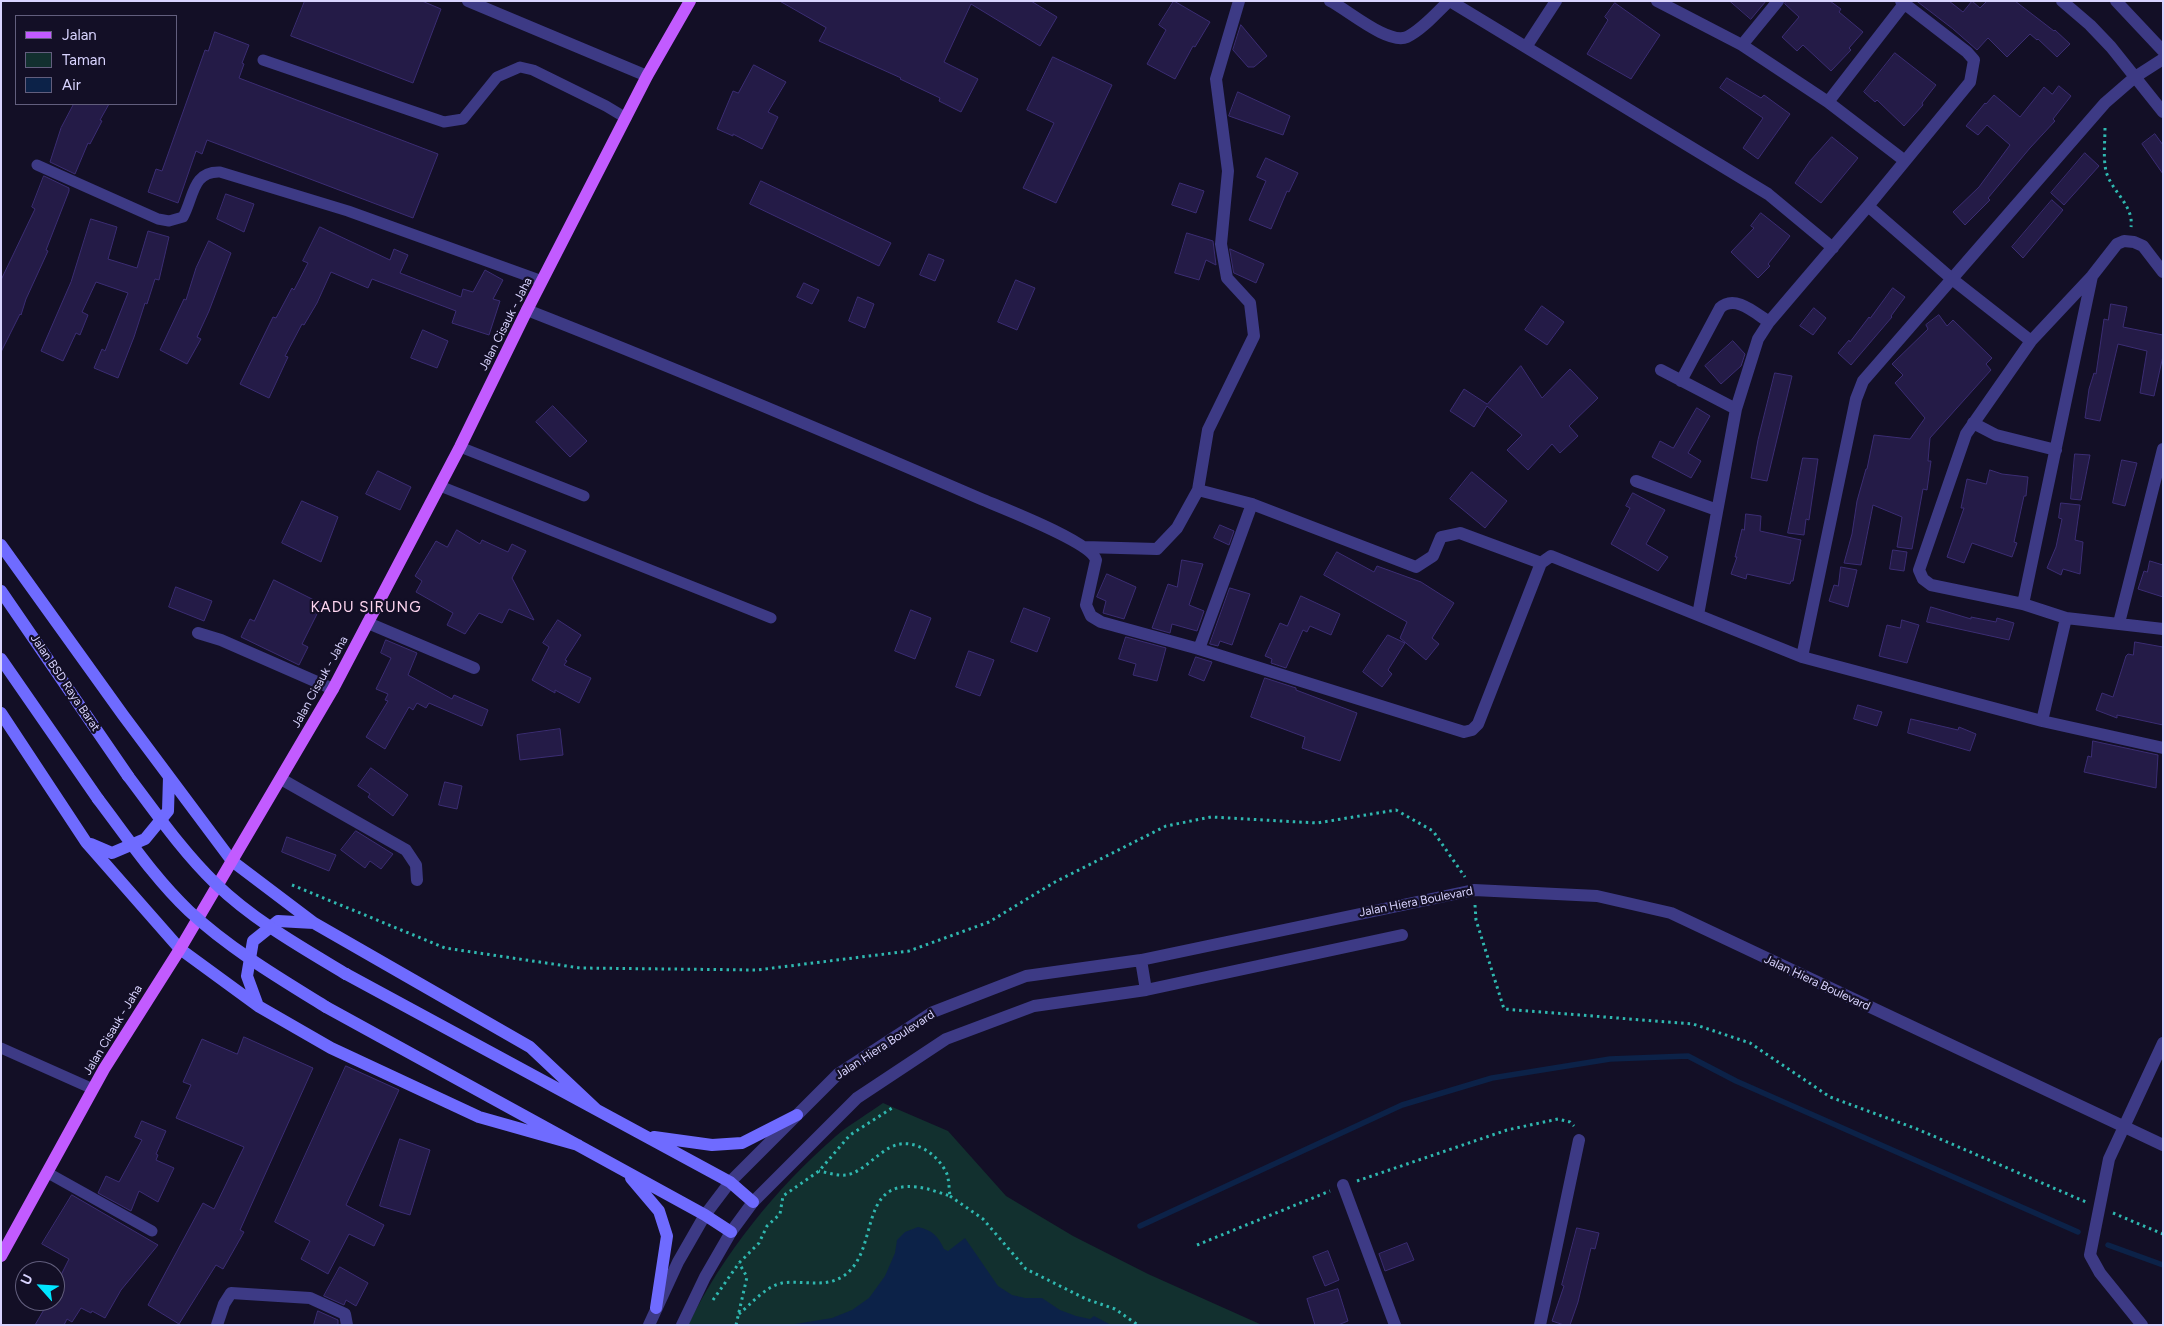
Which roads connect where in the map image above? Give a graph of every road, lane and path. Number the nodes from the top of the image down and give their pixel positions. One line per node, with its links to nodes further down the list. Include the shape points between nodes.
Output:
1 (468, 1): 17 (street)
2 (690, 1): 17 (main road, Jalan Cisauk - Jaha)
3 (1239, 1): 44 (street, via 1216,79 1228,171 1221,244 1227,278 1250,303 1254,336 1208,430)
4 (1330, 1): 5 (street, via 1386,36 1405,38)
5 (1449, 1): 13 (street)
6 (1556, 1): 13 (street)
7 (1657, 1): 12 (street)
8 (1778, 1): 12 (street)
9 (2062, 1): 18 (street, via 2106,41)
10 (2116, 1): 14 (street)
11 (1902, 3): 19 (street); 23 (street, via 1974,60 1970,82)
12 (1742, 45): 19 (street)
13 (1526, 47): 27 (street, via 1768,194)
14 (2163, 51)
15 (2163, 59): 18 (street)
16 (264, 60): 22 (lane, via 444,122 464,118 497,77 520,67 533,70)
17 (647, 76): 22 (main road, Jalan Cisauk - Jaha)
18 (2135, 77): 20 (street); 21 (street)
19 (1828, 102): 23 (street)
20 (2105, 103): 26 (path, via 2106,170 2113,189 2131,214 2132,225); 30 (street)
21 (2163, 112)
22 (626, 118): 31 (main road, Jalan Cisauk - Jaha)
23 (1904, 161): 25 (street)
24 (37, 165): 31 (lane, via 169,221 183,216 200,178 206,173 220,172 348,211)
25 (1868, 206): 27 (street); 30 (street)
26 (2124, 241): 28 (street, via 2143,246); 29 (street, via 2117,244)
27 (1833, 248): 33 (street)
28 (2163, 272)
29 (2092, 276): 34 (street); 41 (street)
30 (1952, 279): 34 (street); 61 (street, via 1863,381 1856,399)
31 (542, 281): 32 (main road, Jalan Cisauk - Jaha)
32 (527, 310): 39 (main road, Jalan Cisauk - Jaha); 49 (street, via 826,432 1038,523)
33 (1769, 322): 36 (street, via 1744,306 1725,303); 37 (street, via 1758,339)
34 (2031, 341): 38 (street)
35 (1661, 370): 36 (street)
36 (1681, 381): 37 (street)
37 (1736, 409): 47 (street)
38 (1973, 423): 41 (street, via 1996,435); 52 (street, via 1966,434 1919,570 1931,585)
39 (460, 447): 43 (main road, Jalan Cisauk - Jaha); 45 (lane)
40 (2163, 449): 57 (street)
41 (2056, 450): 52 (street)
42 (1636, 481): 47 (street)
43 (440, 486): 54 (lane); 56 (main road, Jalan Cisauk - Jaha)
44 (1198, 490): 46 (street); 49 (street, via 1177,528 1157,549)
45 (584, 496)
46 (1252, 504): 50 (street, via 1416,567 1433,556 1441,537 1460,533); 60 (street)
47 (1717, 510): 53 (street)
48 (1, 545): 68 (main road)
49 (1084, 547): 60 (street, via 1095,555 1096,560 1086,605 1092,616 1101,622)
50 (1541, 562): 53 (street, via 1552,556); 60 (street, via 1478,724 1472,730 1464,732)
51 (1, 591): 83 (main road, Jalan BSD Raya Barat, bridge, via 128,776 175,838 215,883 276,932 346,974)
52 (2024, 604): 55 (street)
53 (1698, 615): 61 (street)
54 (771, 618)
55 (2066, 618): 57 (street); 66 (street)
56 (368, 623): 63 (street); 64 (main road, Jalan Cisauk - Jaha)
57 (2119, 623): 58 (street)
58 (2163, 629)
59 (198, 633): 64 (street)
60 (1199, 649)
61 (1802, 656): 66 (street)
62 (1, 659): 88 (main road, bridge, via 98,799 146,863 189,911 254,963 326,1007)
63 (474, 668)
64 (333, 689): 69 (main road, Jalan Cisauk - Jaha)
65 (4, 719): 70 (main road)
66 (2042, 721): 67 (street)
67 (2163, 748)
68 (169, 777): 70 (main road, via 168,812 145,839 112,853); 71 (main road)
69 (281, 779): 71 (main road, Jalan Cisauk - Jaha); 72 (street, via 406,850 416,865)
70 (86, 842): 75 (main road)
71 (232, 861): 73 (main road); 75 (main road, Jalan Cisauk - Jaha)
72 (417, 880)
73 (314, 923): 78 (main road, via 278,921 254,941 247,976); 83 (main road, via 530,1047)
74 (1402, 934): 77 (street)
75 (180, 949): 78 (main road); 81 (main road, Jalan Cisauk - Jaha)
76 (1141, 960): 77 (street); 84 (street, Jalan Hiera Boulevard, via 1026,976 932,1012 838,1074); 85 (street, Jalan Hiera Boulevard, via 1474,890 1597,896 1671,914)
77 (1146, 990): 96 (street, via 1034,1006 946,1039 857,1098)
78 (258, 1006): 88 (main road, via 331,1048 479,1117)
79 (2163, 1043): 85 (street)
80 (1, 1048): 81 (lane)
81 (93, 1089): 92 (main road, Jalan Cisauk - Jaha)
82 (892, 1108): 91 (path, via 850,1136)
83 (597, 1110): 86 (main road)
84 (796, 1115): 86 (main road, via 742,1143 712,1145); 93 (street, Jalan Hiera Boulevard)
85 (2124, 1127): 89 (street, Jalan Hiera Boulevard); 114 (street, via 2109,1159 2090,1255 2100,1273)
86 (646, 1136): 93 (main road)
87 (1580, 1140): 94 (path, via 1577,1129 1570,1122 1558,1119 1507,1130); 113 (street)
88 (578, 1145): 90 (main road)
89 (2163, 1145)
90 (625, 1171): 97 (main road); 103 (main road, via 659,1211 667,1236)
91 (819, 1171): 95 (path, via 842,1176 853,1173 892,1146 921,1147 940,1163 947,1175); 102 (path, via 783,1196 780,1214 767,1226 759,1243)
92 (48, 1173): 98 (lane); 101 (main road, Jalan Cisauk - Jaha)
93 (730, 1182): 96 (main road); 97 (street, Jalan Hiera Boulevard)
94 (1343, 1186): 100 (path); 112 (street)
95 (950, 1196): 105 (path, via 918,1187 897,1187 878,1200 870,1218 867,1239 858,1258 843,1276 822,1284 781,1283); 111 (path, via 983,1219 1026,1269 1086,1299 1116,1309)
96 (753, 1202): 99 (street)
97 (705, 1215): 99 (main road); 103 (street)
98 (152, 1231)
99 (731, 1232): 109 (street, via 704,1277)
100 (1197, 1245)
101 (1, 1256)
102 (738, 1263): 104 (path); 105 (path, via 747,1277)
103 (656, 1308): 108 (street)
104 (708, 1308)
105 (739, 1314): 110 (path)
106 (217, 1325): 107 (street, via 231,1293 310,1298 345,1314)
107 (347, 1325)
108 (649, 1325)
109 (682, 1325)
110 (736, 1325)
111 (1138, 1325)
112 (1395, 1325)
113 (1540, 1325)
114 (2142, 1325)

